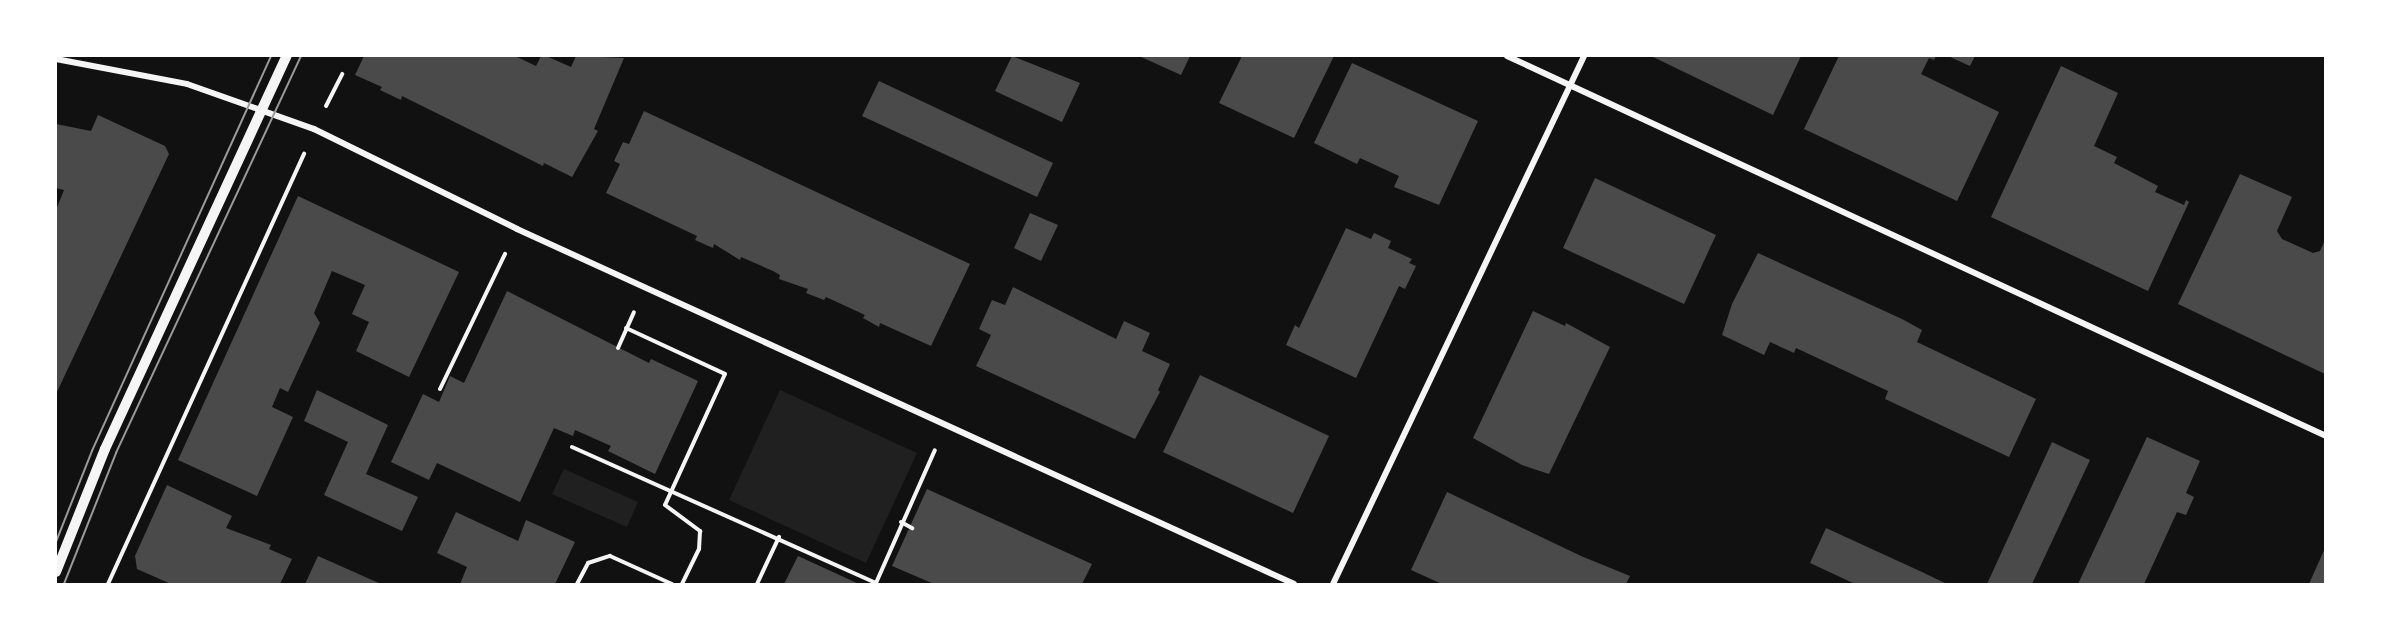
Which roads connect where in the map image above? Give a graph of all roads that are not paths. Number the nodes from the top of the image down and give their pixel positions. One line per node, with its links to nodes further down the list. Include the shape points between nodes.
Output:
1 (287, 56): 6 (street)
2 (1507, 56): 5 (street)
3 (1584, 56): 5 (street)
4 (56, 59): 6 (street, via 187,84)
5 (1571, 85): 7 (street); 10 (street)
6 (261, 111): 8 (street, via 105,449); 9 (street, via 314,129 517,228)
7 (2325, 436)
8 (56, 572)
9 (1294, 585)
10 (1333, 585)

